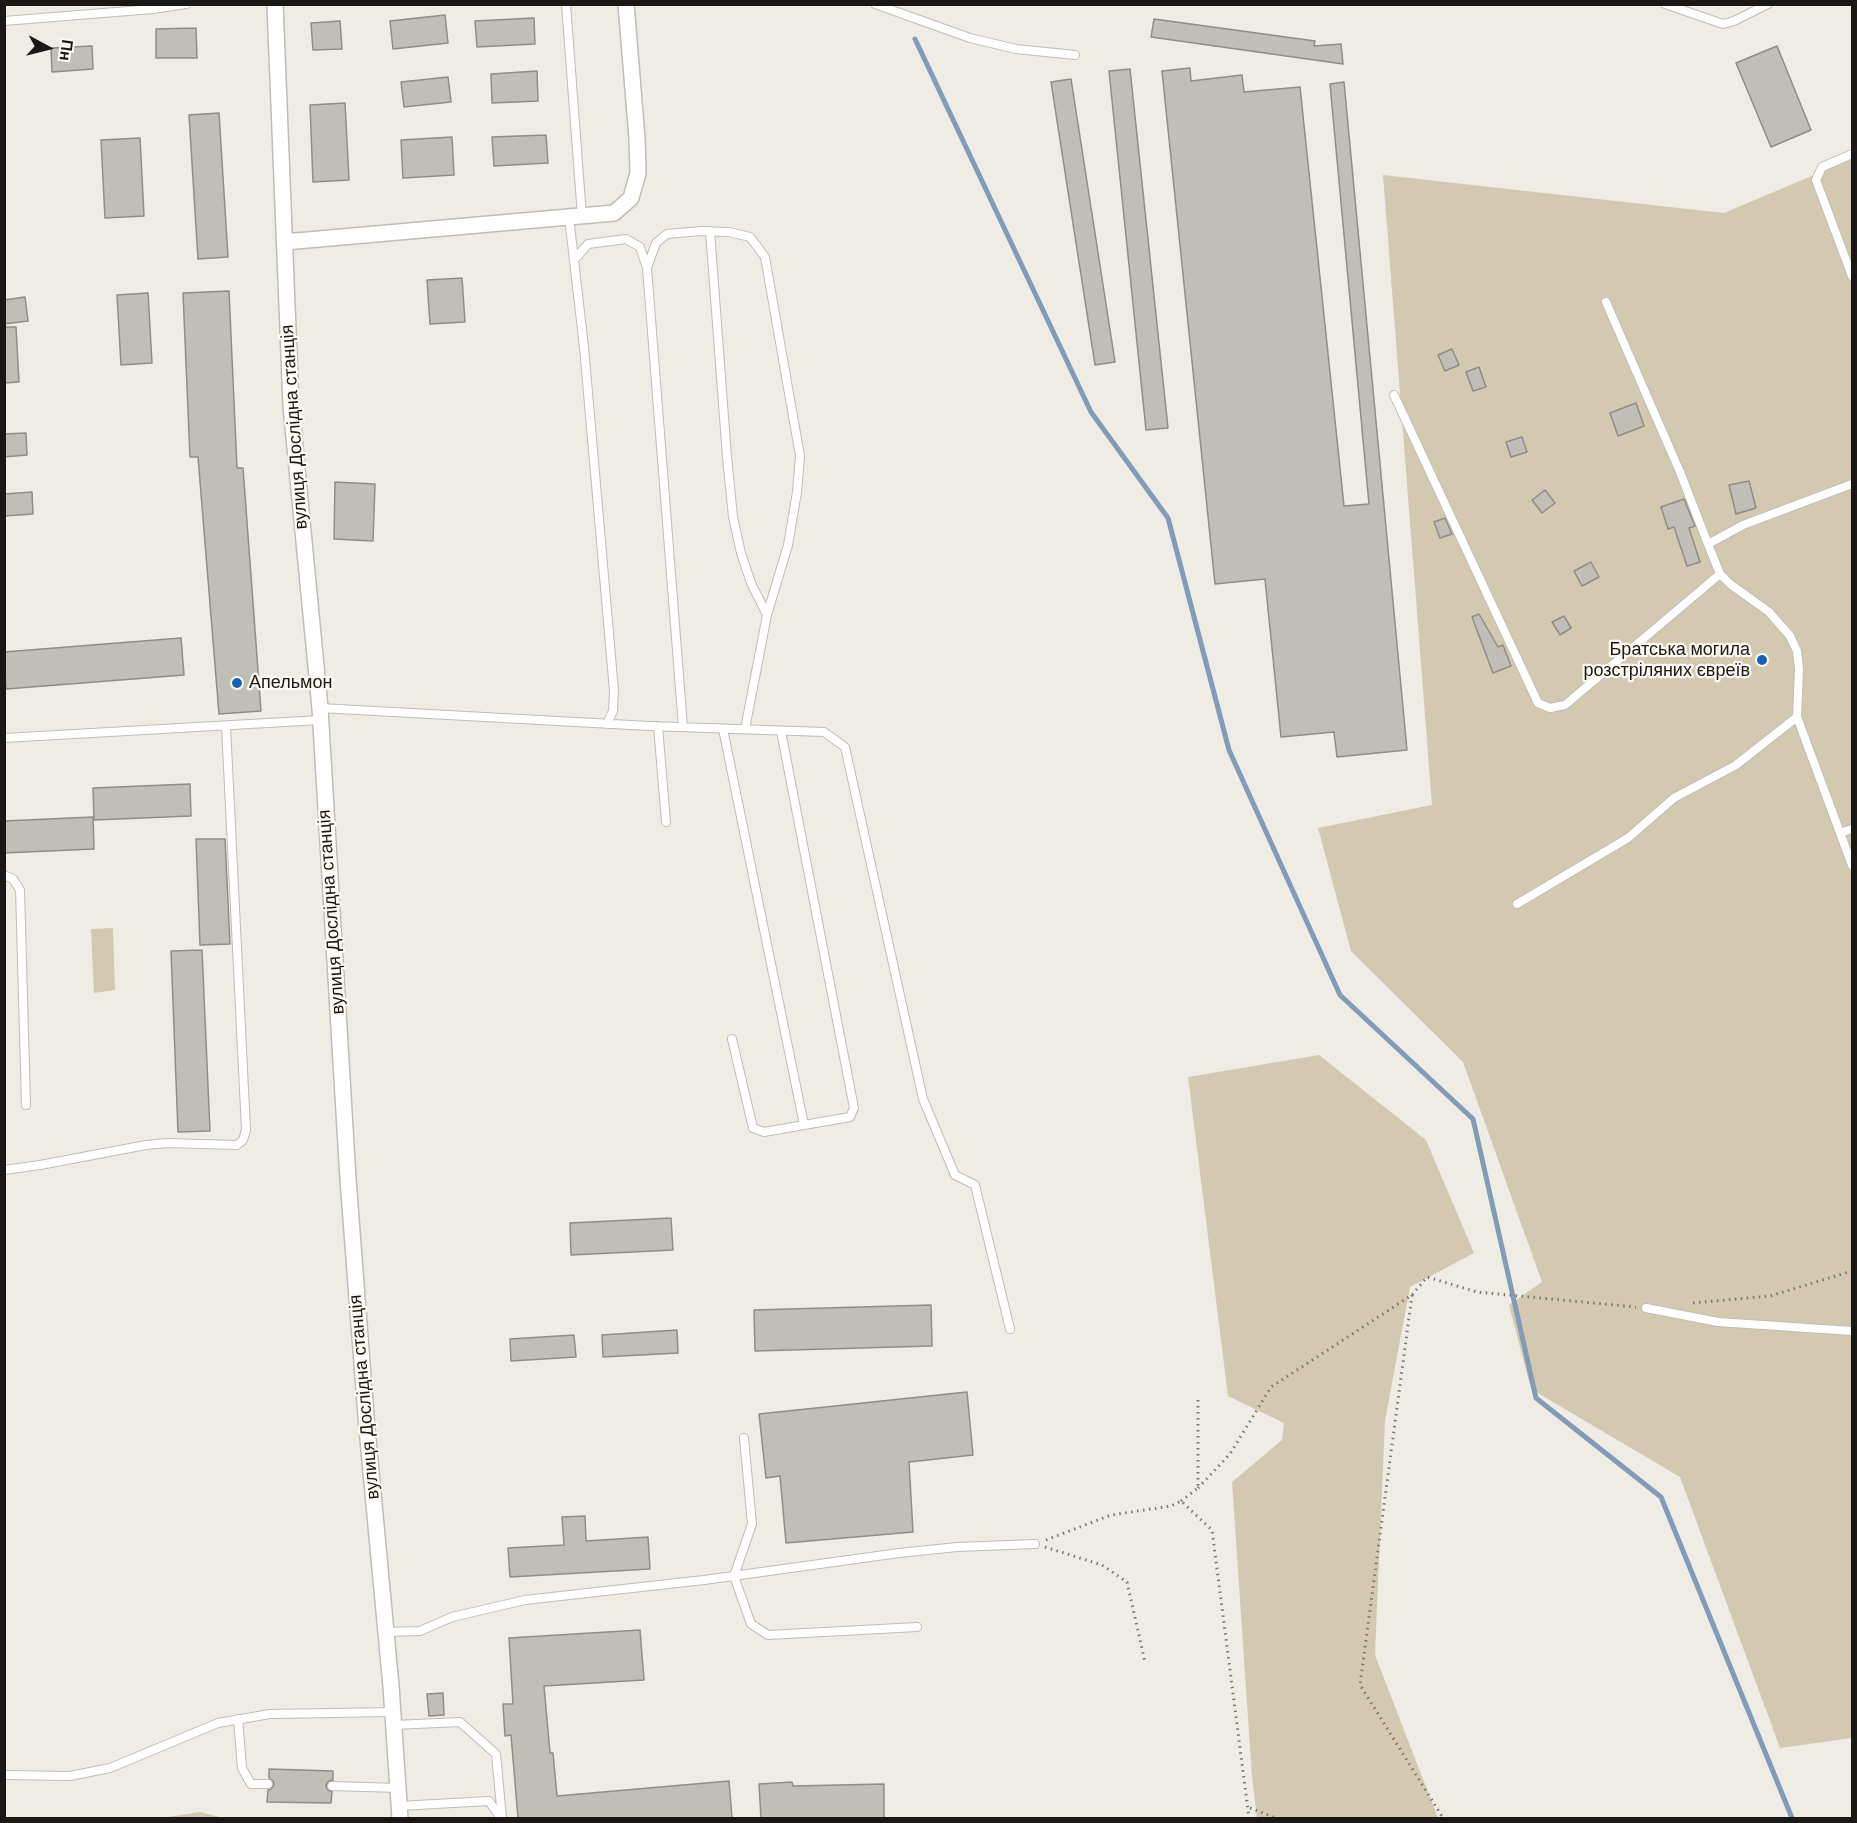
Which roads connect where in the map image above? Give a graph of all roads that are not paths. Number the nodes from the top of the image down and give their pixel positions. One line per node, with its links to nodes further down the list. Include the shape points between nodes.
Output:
1 (186, 4): 8 (lane)
2 (274, 4): 13 (street, вулиця Дослідна станція)
3 (566, 4): 11 (lane)
4 (626, 4): 11 (street, via 638,173 631,198 614,213)
5 (875, 4): 9 (lane, via 969,38 1016,49)
6 (1665, 4): 7 (lane, via 1723,24)
7 (1768, 4)
8 (4, 21)
9 (1075, 55)
10 (1852, 154): 16 (lane, via 1822,167 1816,180)
11 (576, 217): 13 (street); 14 (lane)
12 (710, 231): 15 (lane, via 667,234 656,243); 22 (lane, via 734,517 741,553); 22 (lane, via 750,237 765,257 800,456 788,545)
13 (285, 242): 23 (street, вулиця Дослідна станція, via 291,406)
14 (574, 260): 15 (lane, via 588,244 626,239 640,247); 25 (lane, via 614,692 613,711)
15 (647, 268): 28 (lane)
16 (1852, 276)
17 (1606, 302): 20 (lane)
18 (1394, 395): 21 (lane, via 1538,703 1550,708 1564,705)
19 (1852, 484): 20 (lane, via 1743,525)
20 (1708, 544): 21 (lane)
21 (1720, 574): 24 (lane, via 1769,612 1790,636 1799,669)
22 (767, 615): 30 (lane)
23 (320, 714): 25 (lane); 26 (lane); 50 (street, вулиця Дослідна станція, via 348,1179)
24 (1797, 717): 35 (lane); 38 (lane, via 1736,765 1674,798 1628,837)
25 (607, 723): 27 (lane)
26 (226, 726): 32 (lane); 42 (lane, via 246,1130 243,1140 237,1145 146,1145)
27 (658, 726): 28 (lane); 33 (lane)
28 (683, 727): 29 (lane)
29 (723, 729): 30 (lane); 41 (lane)
30 (745, 729): 31 (lane)
31 (781, 731): 41 (lane, via 854,1108 850,1117); 44 (lane, via 824,732 845,747 923,1099 956,1175 975,1185)
32 (4, 738)
33 (666, 822)
34 (1852, 829): 35 (lane)
35 (1840, 833): 36 (lane)
36 (1852, 865)
37 (4, 875): 40 (lane, via 13,879 20,890)
38 (1517, 904)
39 (732, 1039): 41 (lane, via 753,1128 764,1132)
40 (26, 1105)
41 (804, 1125)
42 (4, 1170)
43 (1646, 1308): 45 (lane, via 1718,1322)
44 (1010, 1329)
45 (1852, 1331)
46 (744, 1438): 48 (lane, via 752,1524)
47 (1035, 1544): 48 (lane, via 899,1553)
48 (734, 1576): 49 (lane, via 751,1624 768,1635); 50 (lane, via 525,1600 452,1617 420,1631)
49 (917, 1627)
50 (386, 1632): 51 (street, вулиця Дослідна станція)
51 (393, 1718): 52 (lane, via 270,1714); 56 (street, вулиця Дослідна станція); 58 (lane, via 460,1722 496,1754)
52 (238, 1719): 53 (lane, via 218,1723 110,1768 70,1776); 54 (lane, via 242,1768 251,1784)
53 (4, 1775)
54 (268, 1784)
55 (332, 1786): 56 (lane)
56 (398, 1788): 57 (street, вулиця Дослідна станція)
57 (399, 1812): 58 (lane, via 489,1802)
58 (501, 1818)

